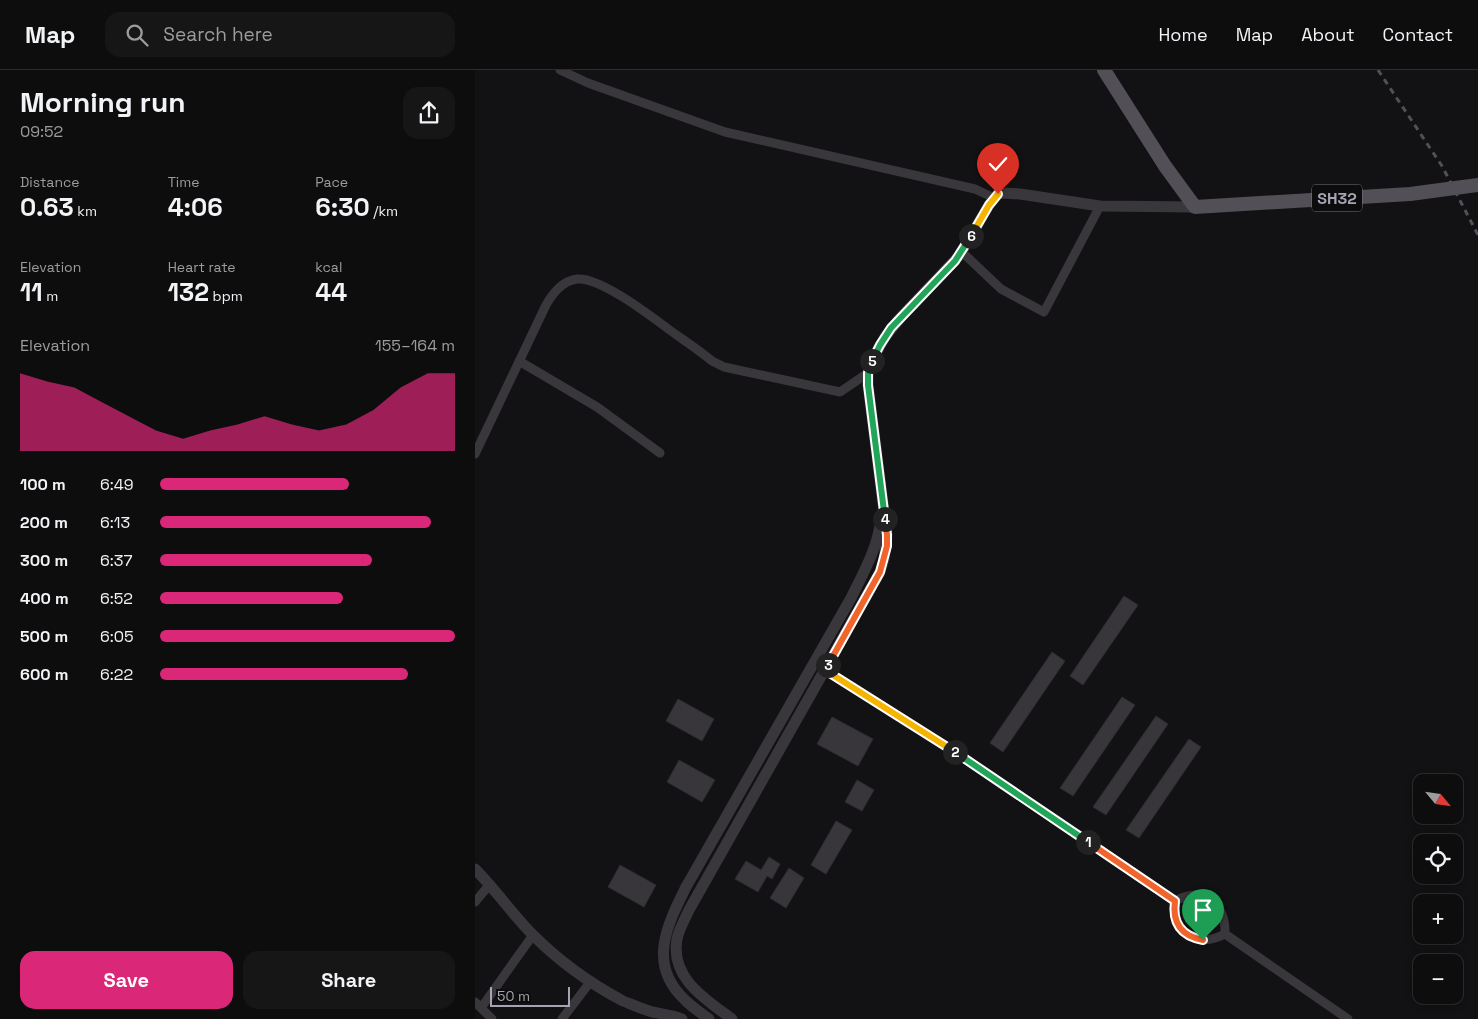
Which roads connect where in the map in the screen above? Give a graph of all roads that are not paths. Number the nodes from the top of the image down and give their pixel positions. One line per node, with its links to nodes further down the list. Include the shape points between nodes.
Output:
1 (560, 70): 4 (street, via 725,132 975,189)
2 (1105, 70): 6 (main road, via 1165,166)
3 (1478, 185): 6 (main road, SH32, via 1410,194)
4 (993, 198): 5 (street, via 1003,193 1020,194); 7 (street)
5 (1100, 206): 6 (street); 7 (street, via 1044,312 1001,289)
6 (1195, 207)
7 (962, 252): 9 (street, via 891,328)
8 (519, 361): 9 (street, via 551,297 562,285 579,279 600,285 632,302 724,367 840,392); 10 (street, via 597,407); 11 (street)
9 (868, 373): 12 (street)
10 (660, 452)
11 (475, 454)
12 (883, 505): 13 (street, via 881,526 869,560); 14 (street, via 887,546 880,572)
13 (814, 662): 14 (street); 26 (street, via 686,887 665,935 663,959 670,981 683,999)
14 (825, 670): 17 (street, via 962,757); 27 (street, via 689,910 678,937 677,960 685,978 702,997)
15 (475, 869): 16 (street)
16 (490, 884): 18 (street); 19 (street)
17 (1175, 901): 20 (street, via 1183,896 1207,898 1220,910); 20 (street, via 1175,916 1187,935 1203,940)
18 (475, 902)
19 (533, 934): 21 (street); 22 (street)
20 (1225, 934): 28 (street)
21 (591, 981): 23 (street, via 639,1008); 25 (street)
22 (478, 1005): 24 (street)
23 (674, 1018)
24 (492, 1019)
25 (562, 1019)
26 (709, 1019)
27 (732, 1019)
28 (1348, 1019)

